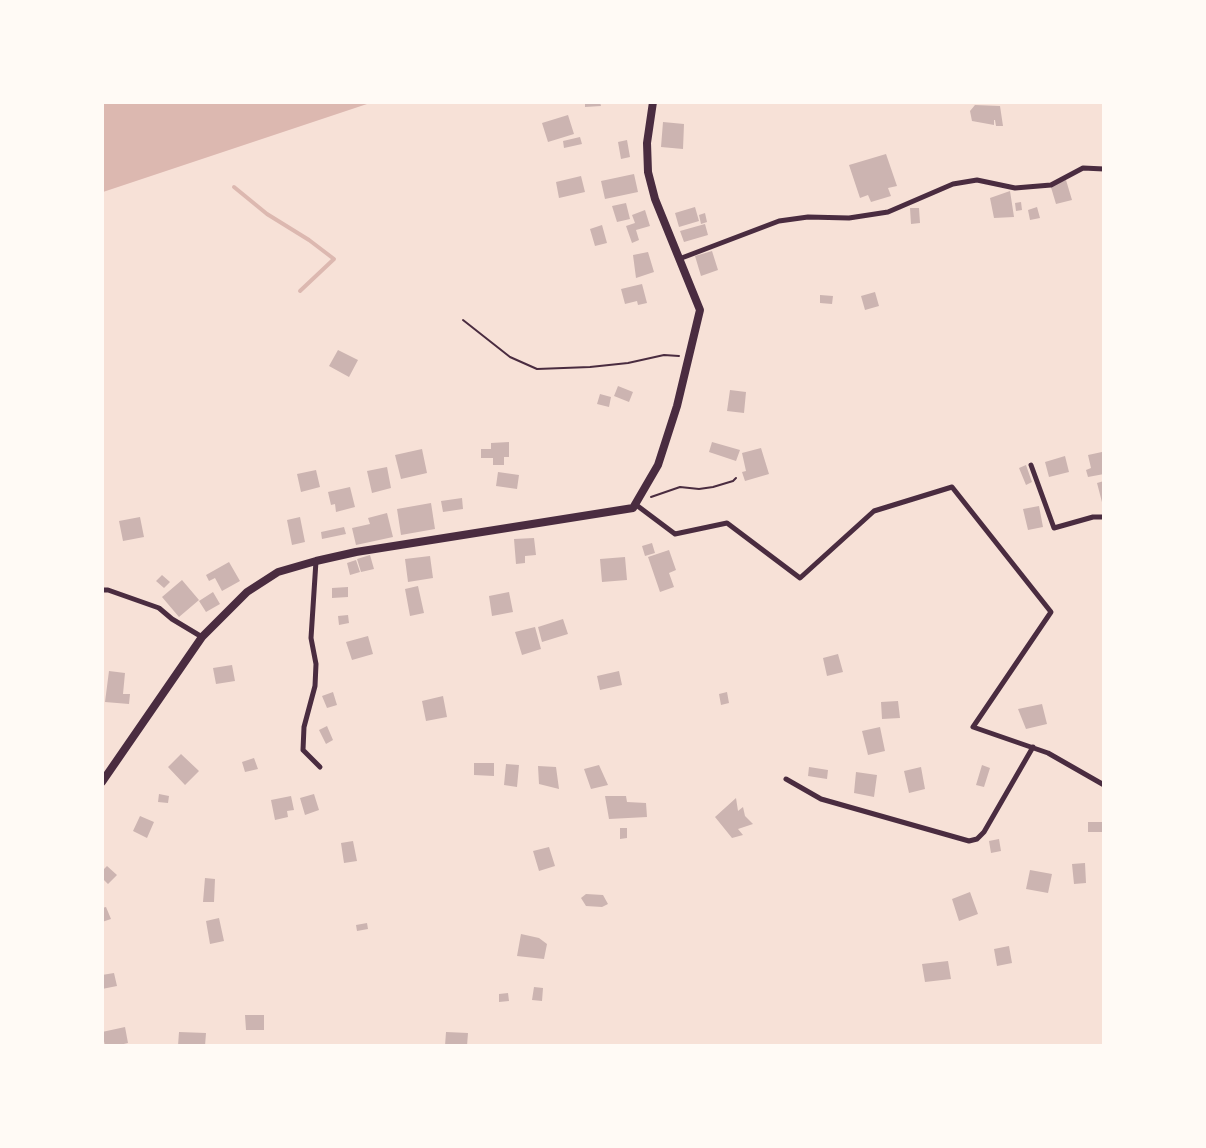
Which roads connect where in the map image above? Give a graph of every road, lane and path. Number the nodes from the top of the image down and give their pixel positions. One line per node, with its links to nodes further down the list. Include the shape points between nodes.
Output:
1 (653, 102): 3 (main road, via 647,143 648,172)
2 (1104, 169): 3 (street, via 1083,168 1051,185 1015,188 977,180 953,184 888,212 849,218 808,216 779,221)
3 (679, 259): 5 (main road, via 700,310)
4 (463, 320): 5 (path, via 510,357 536,369 628,363 664,355)
5 (689, 356): 8 (main road, via 658,465)
6 (1031, 465): 9 (street, via 1054,528)
7 (736, 478): 8 (path, via 706,488 674,489)
8 (635, 504): 10 (main road, via 633,508); 13 (street, via 675,534 727,523 800,578 874,511 952,487 1051,612 973,727)
9 (1104, 517)
10 (316, 561): 12 (main road, via 278,572 247,592); 14 (street, via 311,638 316,664 315,686 304,727 302,750)
11 (102, 590): 12 (street, via 158,608)
12 (202, 637): 16 (main road)
13 (1032, 748): 15 (street, via 984,832 969,841 822,799); 17 (street, via 1048,753)
14 (320, 767)
15 (786, 779)
16 (102, 782)
17 (1104, 785)

